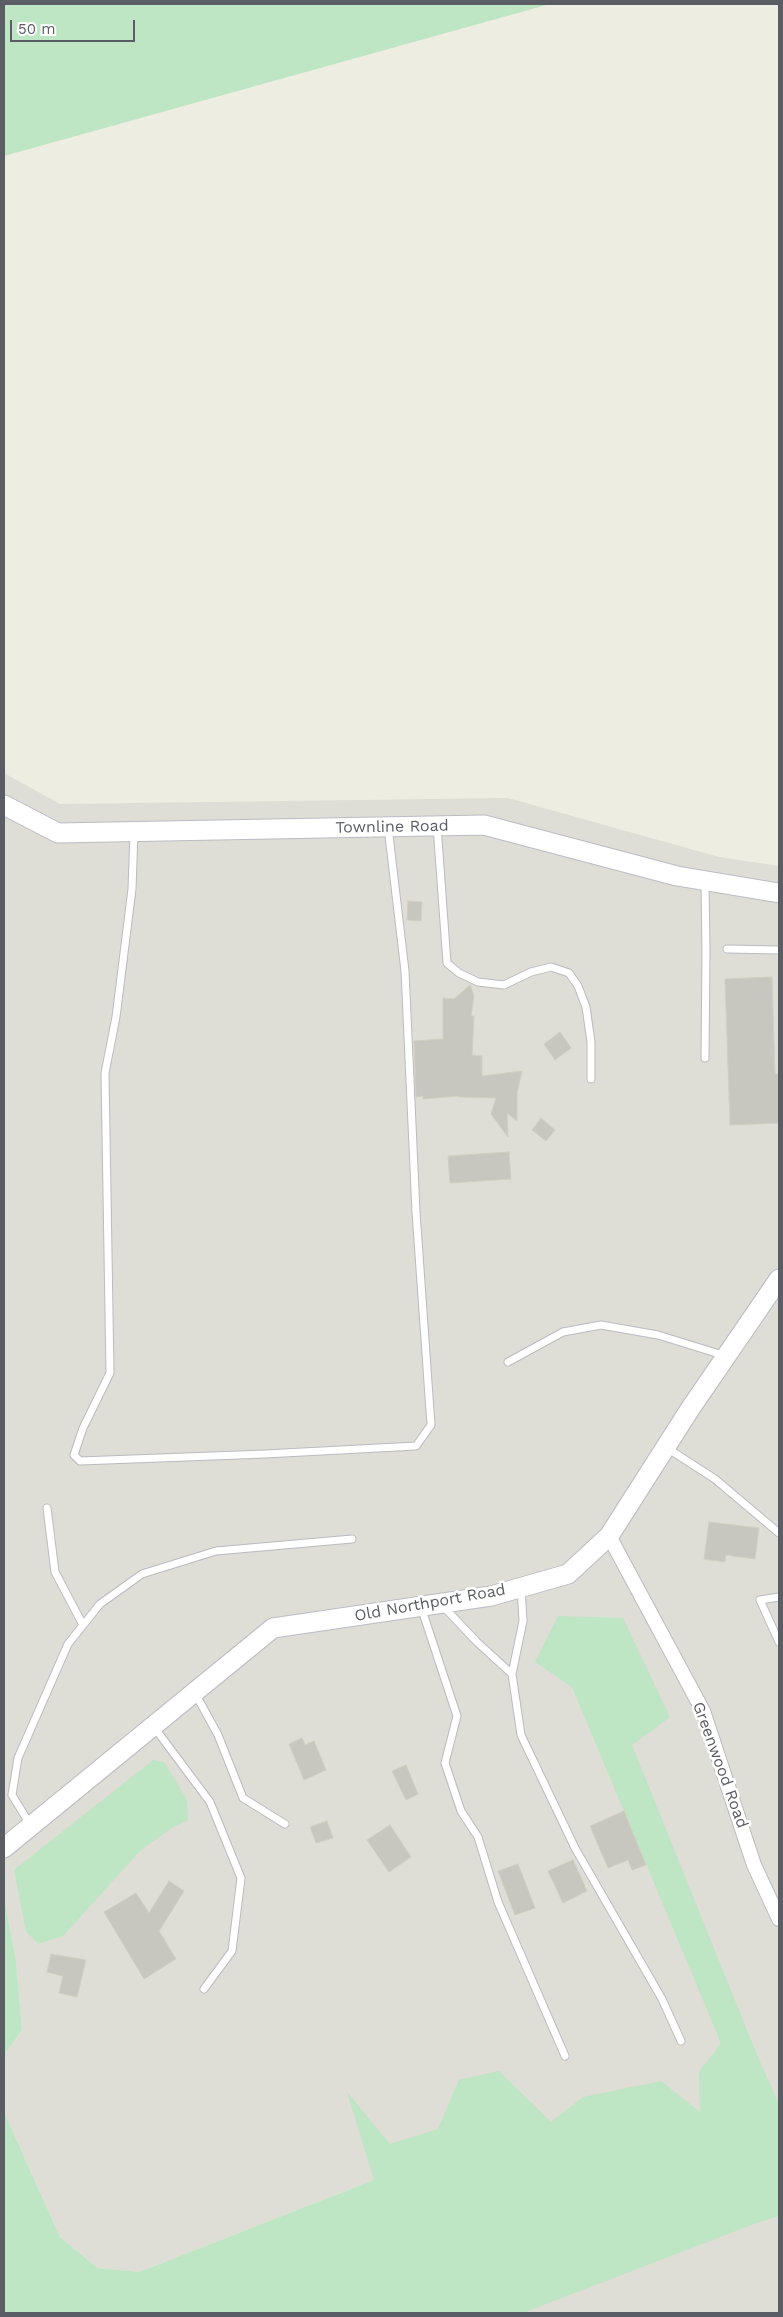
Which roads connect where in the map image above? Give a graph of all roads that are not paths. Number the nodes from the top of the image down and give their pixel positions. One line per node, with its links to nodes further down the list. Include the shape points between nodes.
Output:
1 (4, 805): 4 (main road, Townline Road, via 58,833)
2 (437, 826): 3 (main road, Townline Road); 5 (main road, Townline Road, via 484,825 677,876); 10 (lane, via 447,963 478,982 504,986 531,972 551,967 568,973 578,986 586,1007)
3 (388, 827): 4 (main road, Townline Road); 4 (lane, via 405,971 416,1212 431,1425 416,1446 80,1461 74,1455 82,1428 110,1373 105,1074 116,1017 132,889)
4 (134, 832)
5 (705, 880): 6 (main road, Townline Road); 9 (lane)
6 (779, 893)
7 (727, 949): 8 (lane)
8 (779, 950)
9 (705, 1058)
10 (592, 1079)
11 (779, 1279): 12 (main road, Old Northport Road)
12 (726, 1356): 13 (lane, via 658,1335 601,1326 563,1332); 14 (main road, Old Northport Road)
13 (508, 1362)
14 (667, 1448): 16 (lane, via 715,1479); 17 (main road, Old Northport Road)
15 (47, 1508): 23 (lane, via 55,1572)
16 (779, 1533)
17 (609, 1536): 19 (main road, Old Northport Road, via 568,1574); 31 (street, Greenwood Road, via 703,1711 754,1865)
18 (352, 1538): 23 (lane, via 216,1551 142,1574 100,1604)
19 (521, 1587): 21 (main road, Old Northport Road, via 491,1596); 25 (lane, via 523,1621)
20 (779, 1597): 24 (lane, via 760,1600)
21 (441, 1603): 22 (main road, Old Northport Road); 25 (lane)
22 (421, 1606): 26 (main road, Old Northport Road, via 273,1628); 34 (lane, via 457,1716 445,1763 461,1811 478,1837 498,1902)
23 (83, 1625): 29 (lane, via 68,1644 18,1758 12,1795)
24 (779, 1642)
25 (512, 1674): 33 (lane, via 521,1734 575,1848 662,1999)
26 (195, 1692): 27 (main road, Old Northport Road); 28 (lane, via 218,1735 244,1798)
27 (153, 1726): 29 (main road, Old Northport Road); 32 (lane, via 210,1802 241,1878 232,1951)
28 (285, 1824)
29 (31, 1826): 30 (main road, Old Northport Road)
30 (4, 1848)
31 (779, 1919)
32 (204, 1989)
33 (681, 2041)
34 (565, 2056)

